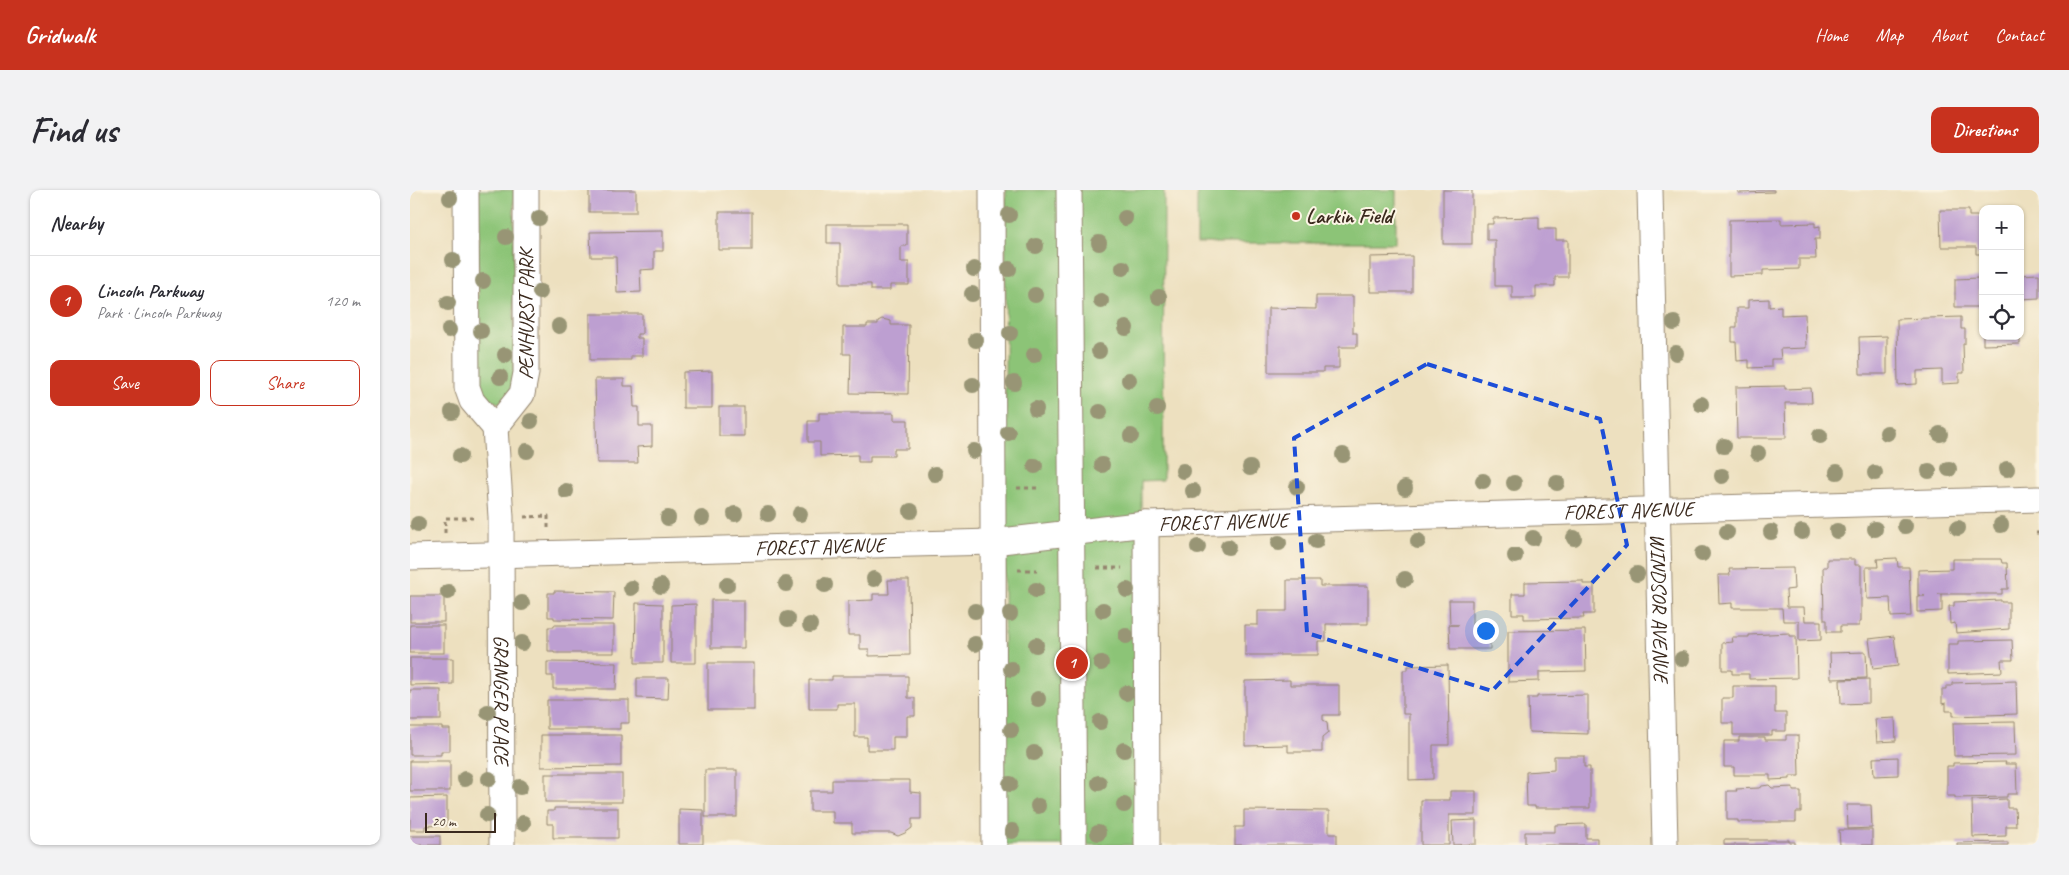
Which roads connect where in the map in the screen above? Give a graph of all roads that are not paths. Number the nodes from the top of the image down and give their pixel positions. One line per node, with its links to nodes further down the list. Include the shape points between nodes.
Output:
1 (466, 190): 6 (street, via 467,388 472,401)
2 (526, 190): 6 (street, PENHURST PARK, via 526,373 522,394)
3 (992, 190): 11 (street)
4 (1069, 190): 10 (street)
5 (1650, 190): 8 (street, WINDSOR AVENUE)
6 (495, 428): 12 (street)
7 (2039, 499): 8 (street, FOREST AVENUE)
8 (1659, 510): 9 (street, FOREST AVENUE); 18 (street, WINDSOR AVENUE)
9 (1146, 524): 10 (street, FOREST AVENUE); 17 (street)
10 (1071, 532): 11 (street, FOREST AVENUE); 16 (street)
11 (993, 542): 12 (street, FOREST AVENUE); 15 (street)
12 (502, 555): 13 (street, FOREST AVENUE); 14 (street, GRANGER PLACE)
13 (410, 557)
14 (502, 845)
15 (994, 845)
16 (1074, 845)
17 (1147, 845)
18 (1665, 845)

